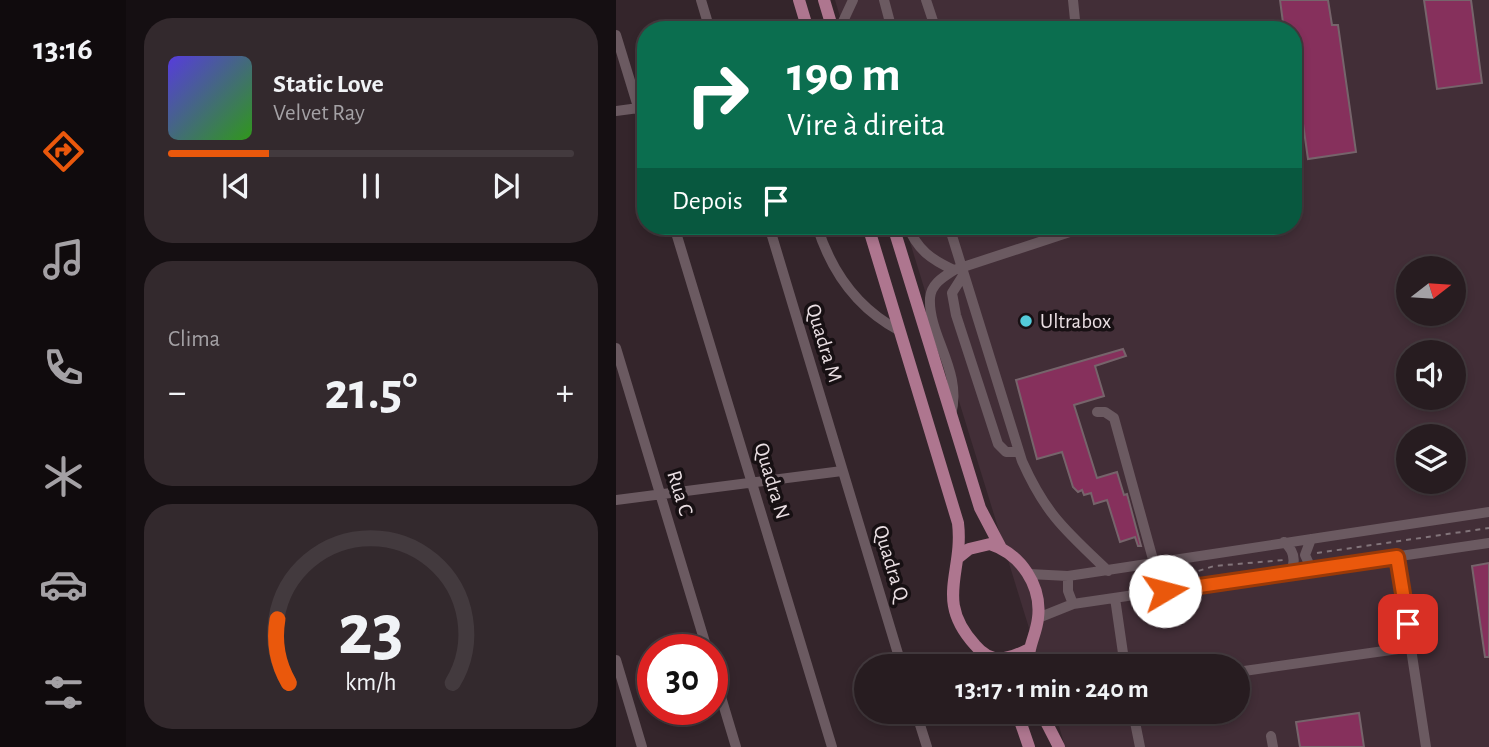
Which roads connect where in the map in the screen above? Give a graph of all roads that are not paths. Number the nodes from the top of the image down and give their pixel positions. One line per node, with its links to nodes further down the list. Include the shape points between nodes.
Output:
1 (701, 0): 8 (street)
2 (799, 0): 9 (main road)
3 (824, 0): 10 (main road)
4 (853, 0): 11 (street)
5 (884, 0): 12 (street)
6 (926, 0): 13 (street)
7 (1073, 0): 14 (street)
8 (707, 21)
9 (805, 21)
10 (831, 21)
11 (843, 21)
12 (890, 21)
13 (933, 21)
14 (1075, 21)
15 (616, 35): 16 (street)
16 (637, 94)
17 (637, 109): 18 (street)
18 (616, 111)
19 (677, 235): 34 (street, Quadra N)
20 (772, 235): 33 (street, Quadra M)
21 (820, 235): 28 (street, via 853,294 881,321)
22 (870, 235): 28 (main road)
23 (896, 235): 31 (main road)
24 (912, 235): 27 (street, via 918,247 936,262)
25 (951, 235): 27 (street)
26 (1062, 235): 27 (street)
27 (960, 271): 31 (street, via 938,282 930,298 954,386); 32 (street); 32 (street, via 952,293 998,444 1006,452)
28 (900, 331): 42 (main road, via 958,523)
29 (616, 348): 35 (street, Rua C)
30 (1097, 412): 45 (street, via 1114,418)
31 (951, 415): 41 (main road, via 984,520)
32 (1019, 453): 47 (street, via 1048,512)
33 (842, 471): 34 (street); 57 (street, Quadra Q)
34 (753, 483): 35 (street); 71 (street, Quadra N)
35 (660, 493): 36 (street); 54 (street, Rua C)
36 (616, 500)
37 (1489, 512): 38 (street)
38 (1311, 539): 39 (street); 43 (street)
39 (1284, 542): 43 (street); 45 (street)
40 (1489, 542): 44 (street)
41 (1001, 548): 42 (main road, via 980,545); 48 (main road)
42 (959, 557): 58 (main road, via 951,583 955,615 963,632)
43 (1299, 557): 46 (street); 49 (street)
44 (1397, 557): 46 (street); 55 (street)
45 (1153, 563): 47 (street)
46 (1318, 569): 49 (street)
47 (1108, 571): 50 (street)
48 (1029, 574): 50 (street); 53 (main road)
49 (1290, 574): 51 (street)
50 (1068, 576): 52 (street)
51 (1115, 598): 52 (street); 61 (street)
52 (1073, 604): 53 (street)
53 (1038, 618): 56 (main road)
54 (702, 634)
55 (1412, 647): 63 (street); 76 (street)
56 (1027, 650): 59 (main road); 60 (main road)
57 (898, 654)
58 (985, 654)
59 (1018, 654)
60 (1028, 654)
61 (1123, 654)
62 (616, 660): 69 (street)
63 (1250, 669)
64 (728, 720): 70 (street)
65 (920, 724): 72 (street)
66 (1021, 724): 73 (main road)
67 (1047, 724): 74 (main road)
68 (1135, 724): 75 (street)
69 (642, 747)
70 (736, 747)
71 (832, 747)
72 (927, 747)
73 (1029, 747)
74 (1059, 747)
75 (1140, 747)
76 (1426, 747)

